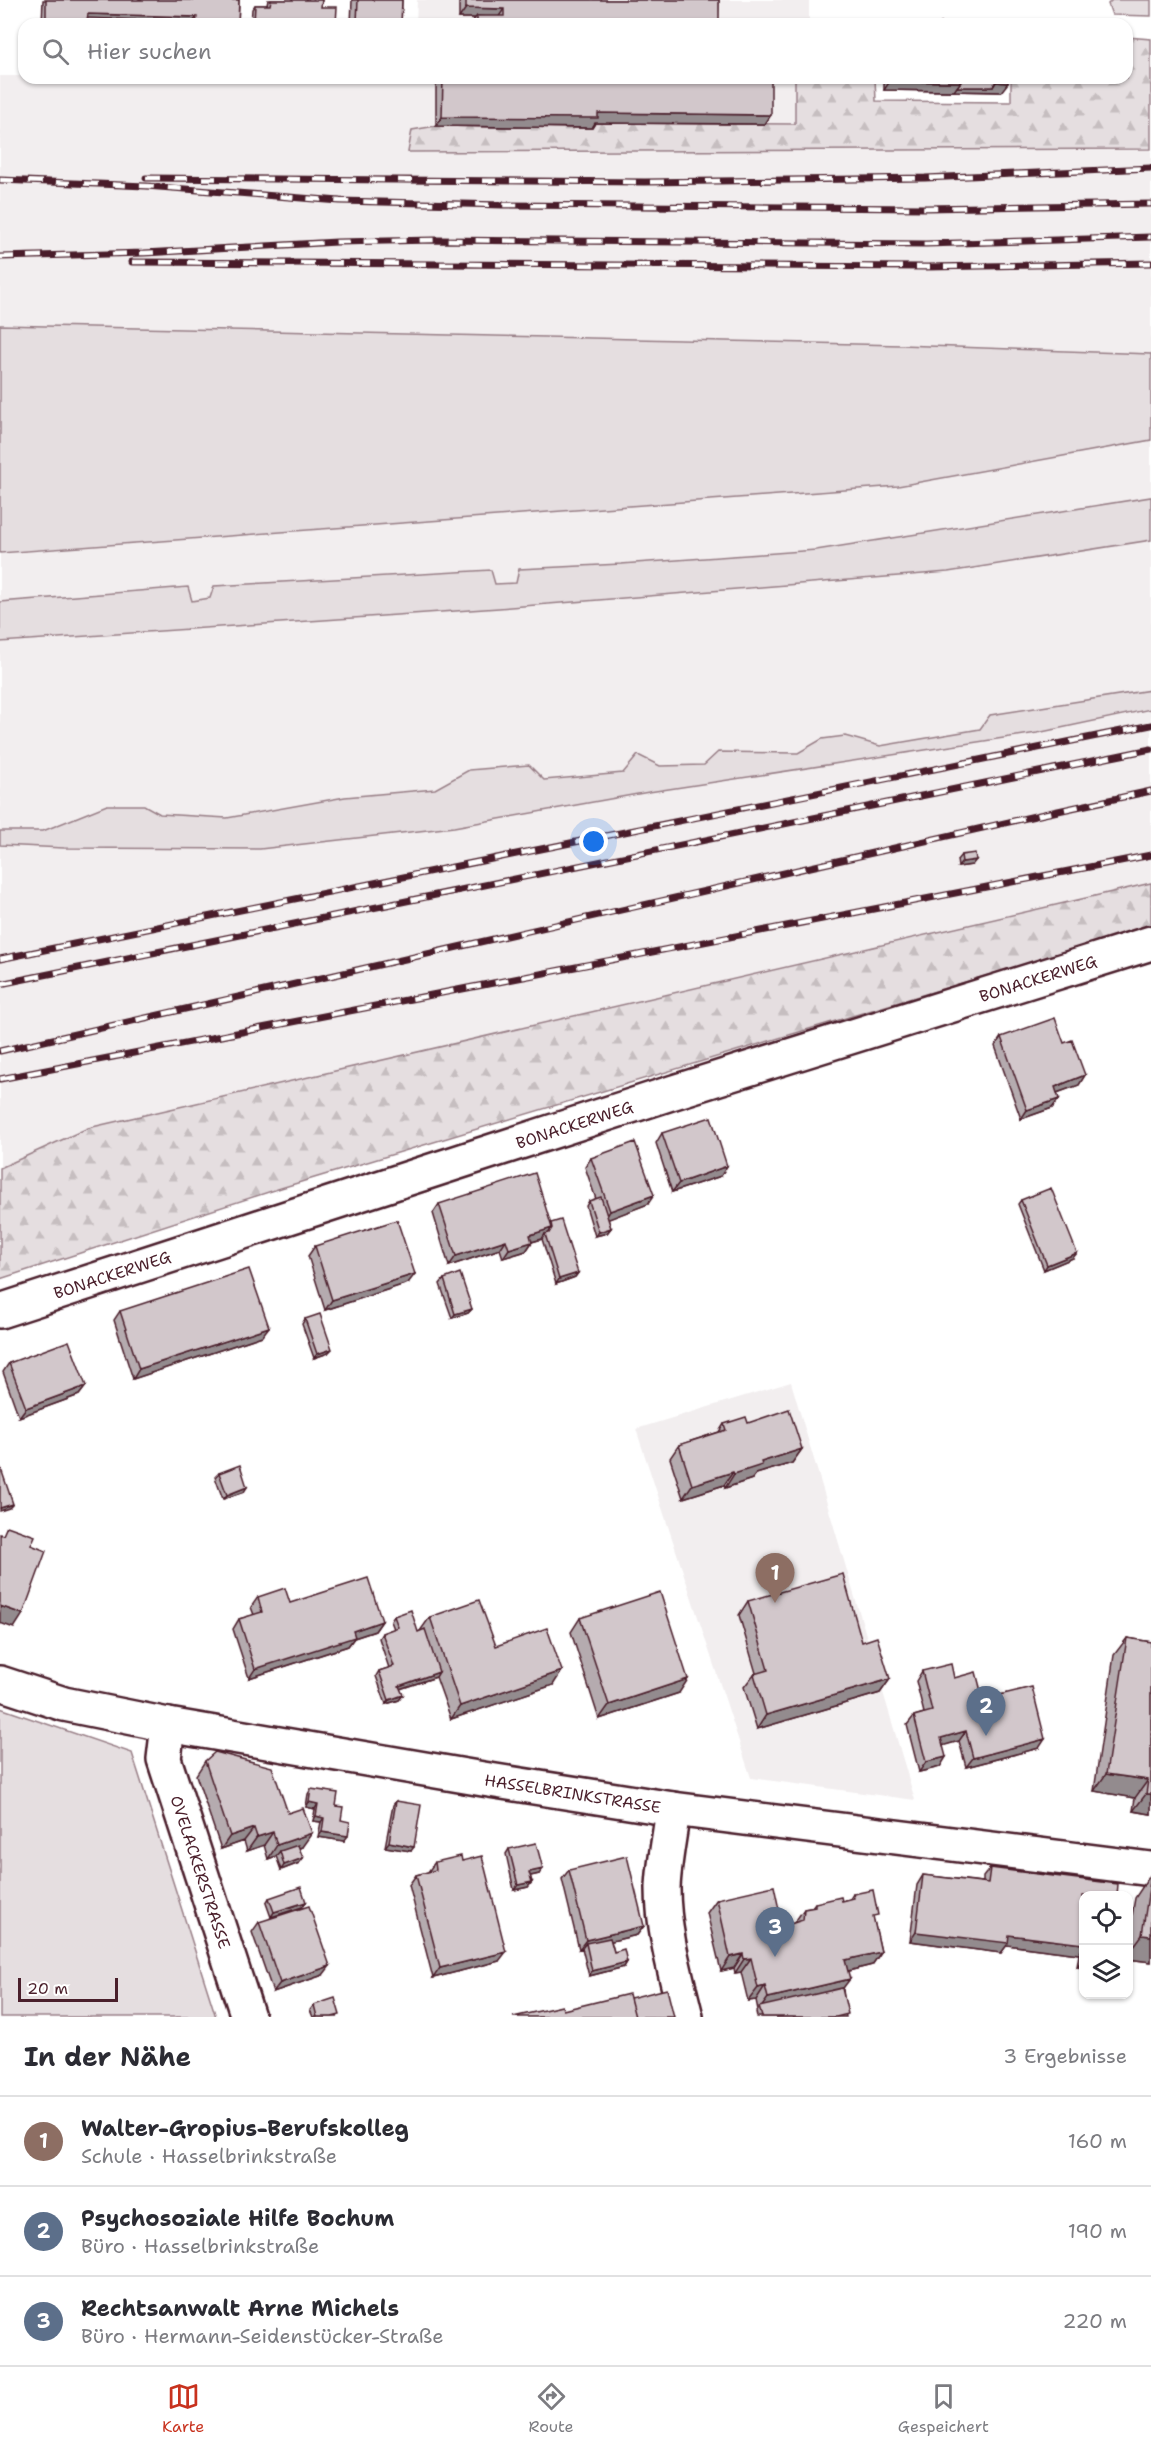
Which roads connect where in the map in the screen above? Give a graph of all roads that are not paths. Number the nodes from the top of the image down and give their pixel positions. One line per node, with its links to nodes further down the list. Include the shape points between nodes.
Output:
1 (1151, 943): 2 (street, BONACKERWEG, via 633,1105)
2 (0, 1311)
3 (0, 1683): 4 (street, HASSELBRINKSTRASSE, via 64,1704)
4 (168, 1725): 5 (street, HASSELBRINKSTRASSE); 7 (street, OVELACKERSTRASSE, via 164,1759)
5 (673, 1809): 6 (street, HASSELBRINKSTRASSE); 8 (street, via 663,1885 664,1913)
6 (1151, 1869)
7 (248, 2017)
8 (686, 2017)

